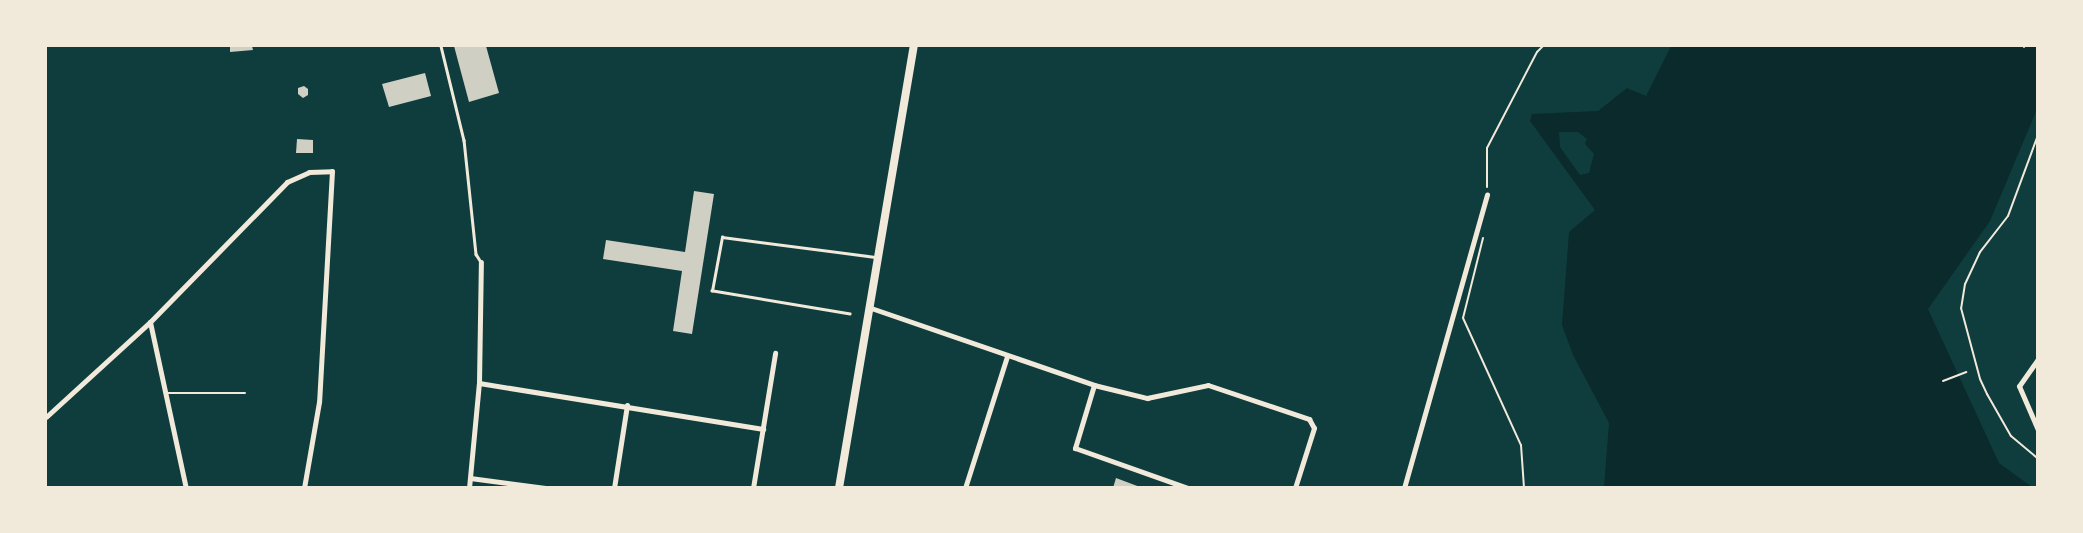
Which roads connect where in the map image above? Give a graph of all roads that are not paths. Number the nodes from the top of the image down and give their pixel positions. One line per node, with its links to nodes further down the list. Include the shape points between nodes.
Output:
1 (441, 46): 5 (lane, via 467,159 474,237)
2 (914, 46): 4 (main road)
3 (1487, 194): 31 (street)
4 (880, 258): 6 (main road); 7 (lane, via 722,237 712,291)
5 (481, 262): 12 (street)
6 (871, 308): 10 (street); 27 (main road)
7 (850, 314)
8 (150, 323): 14 (street); 17 (street); 22 (street, via 287,182 309,172 332,172 319,402)
9 (775, 353): 18 (street)
10 (1007, 355): 13 (street); 28 (street)
11 (2038, 359): 19 (street, via 2019,386)
12 (478, 383): 16 (street); 20 (street)
13 (1094, 384): 29 (street, via 1076,448); 30 (street, via 1147,398 1208,385 1309,419 1314,428)
14 (165, 393): 15 (lane); 21 (street)
15 (245, 393)
16 (627, 405): 18 (street); 25 (street)
17 (46, 417)
18 (763, 429): 26 (street)
19 (2038, 429)
20 (470, 478): 23 (street); 24 (street)
21 (186, 488)
22 (304, 488)
23 (469, 488)
24 (545, 488)
25 (614, 488)
26 (753, 488)
27 (839, 488)
28 (965, 488)
29 (1188, 488)
30 (1295, 488)
31 (1404, 488)

